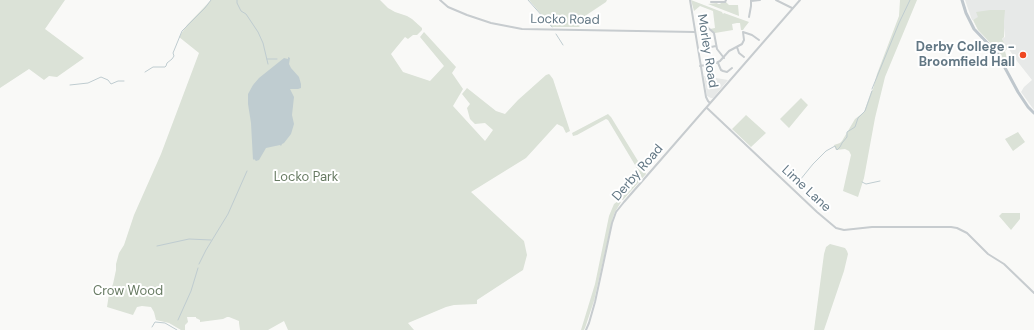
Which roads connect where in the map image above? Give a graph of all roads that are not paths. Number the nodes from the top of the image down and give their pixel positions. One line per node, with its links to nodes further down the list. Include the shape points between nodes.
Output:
1 (440, 0): 13 (street, Locko Road, via 457,12 491,23 522,29)
2 (690, 0): 13 (street, Morley Road)
3 (726, 0): 9 (street)
4 (751, 0): 5 (street); 12 (street)
5 (760, 0)
6 (776, 0): 10 (street)
7 (800, 0): 10 (street)
8 (962, 0): 25 (main road, via 974,30 997,53 1018,92)
9 (711, 2)
10 (792, 8): 23 (street)
11 (701, 15): 15 (street, via 705,17 706,26 715,35)
12 (749, 17)
13 (695, 32): 21 (street, Morley Road)
14 (759, 40): 16 (street, via 743,32 744,40)
15 (716, 46): 17 (street); 19 (street)
16 (737, 47): 18 (street); 19 (street, via 729,51)
17 (702, 50)
18 (743, 55)
19 (724, 58): 20 (street)
20 (718, 63): 21 (street); 22 (street, via 722,71)
21 (700, 66): 23 (street, Morley Road, via 706,97)
22 (731, 70)
23 (710, 103): 24 (street)
24 (706, 108): 26 (street, Lime Lane, via 836,228 957,228 967,233); 27 (street, Derby Road, via 616,212)
25 (1034, 113)
26 (1034, 292)
27 (586, 330)

